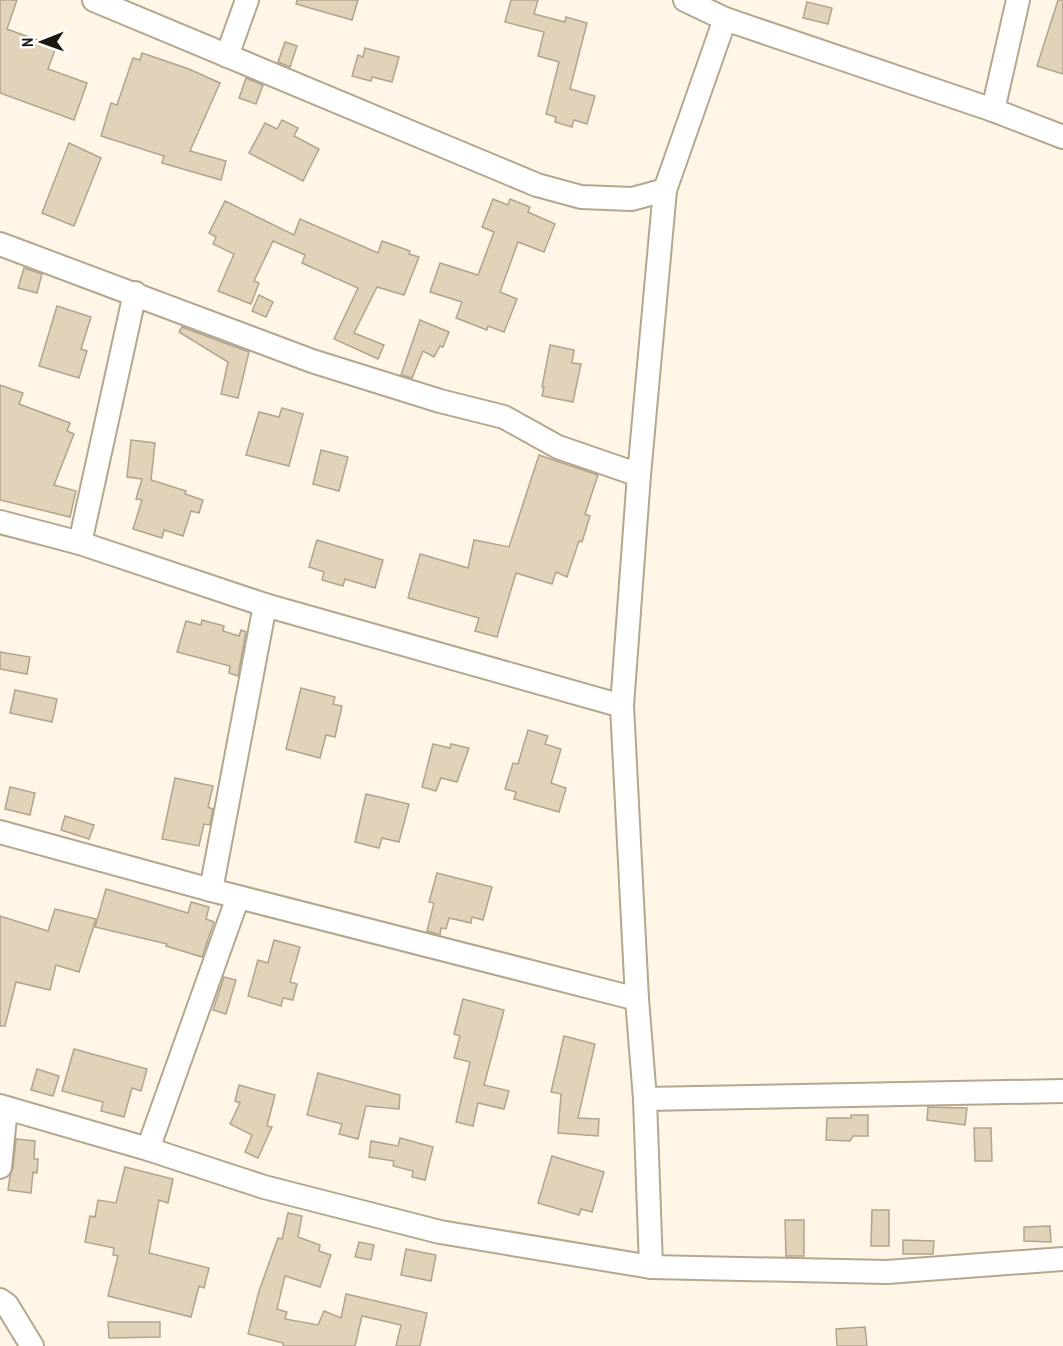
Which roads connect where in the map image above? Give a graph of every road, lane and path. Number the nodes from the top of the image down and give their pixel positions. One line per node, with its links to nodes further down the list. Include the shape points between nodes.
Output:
1 (94, 0): 6 (street)
2 (247, 0): 6 (street)
3 (685, 0): 5 (street)
4 (1018, 0): 7 (street)
5 (725, 19): 7 (street); 9 (street)
6 (227, 56): 9 (street, via 537,185 581,197 632,200)
7 (993, 110): 8 (street)
8 (1063, 136)
9 (664, 190): 12 (street)
10 (0, 244): 11 (street)
11 (135, 293): 12 (street, via 312,361 504,417 558,447); 14 (street)
12 (639, 475): 16 (street)
13 (0, 522): 14 (street)
14 (80, 543): 15 (street)
15 (265, 606): 16 (street); 18 (street)
16 (622, 706): 20 (street)
17 (0, 832): 18 (street)
18 (212, 890): 19 (street)
19 (238, 897): 20 (street); 24 (street)
20 (637, 999): 22 (street)
21 (1063, 1091): 22 (street)
22 (645, 1099): 27 (street)
23 (3, 1107): 24 (street); 25 (street)
24 (148, 1149): 27 (street, via 264,1187 440,1232)
25 (0, 1167)
26 (1063, 1259): 27 (street, via 887,1272)
27 (651, 1267)
28 (0, 1300): 29 (street)
29 (32, 1346)

